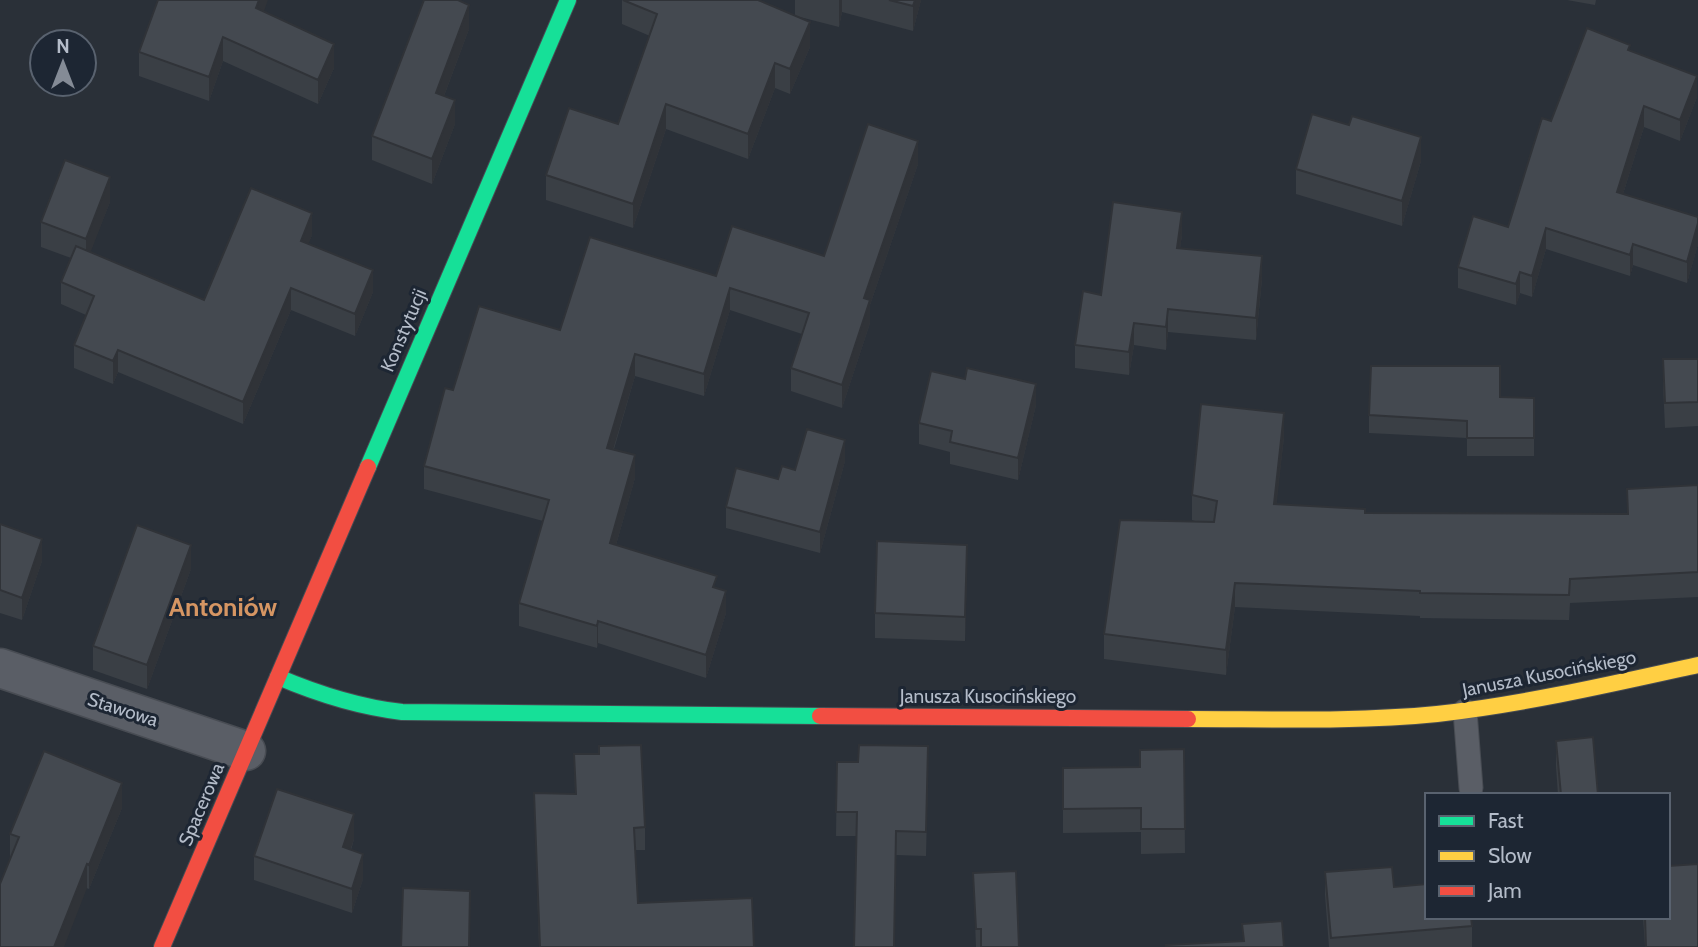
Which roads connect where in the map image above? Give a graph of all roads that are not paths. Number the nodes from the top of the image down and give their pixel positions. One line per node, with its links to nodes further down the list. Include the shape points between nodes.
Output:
1 (568, 0): 4 (street, Konstytucji)
2 (1698, 665): 5 (street, Janusza Kusocińskiego)
3 (0, 668): 6 (street, Stawowa)
4 (278, 677): 5 (street, Janusza Kusocińskiego, via 360,706 424,713 1344,720); 6 (street, Spacerowa)
5 (1465, 711): 7 (lane)
6 (246, 751): 8 (street, Spacerowa)
7 (1471, 789)
8 (162, 947)

